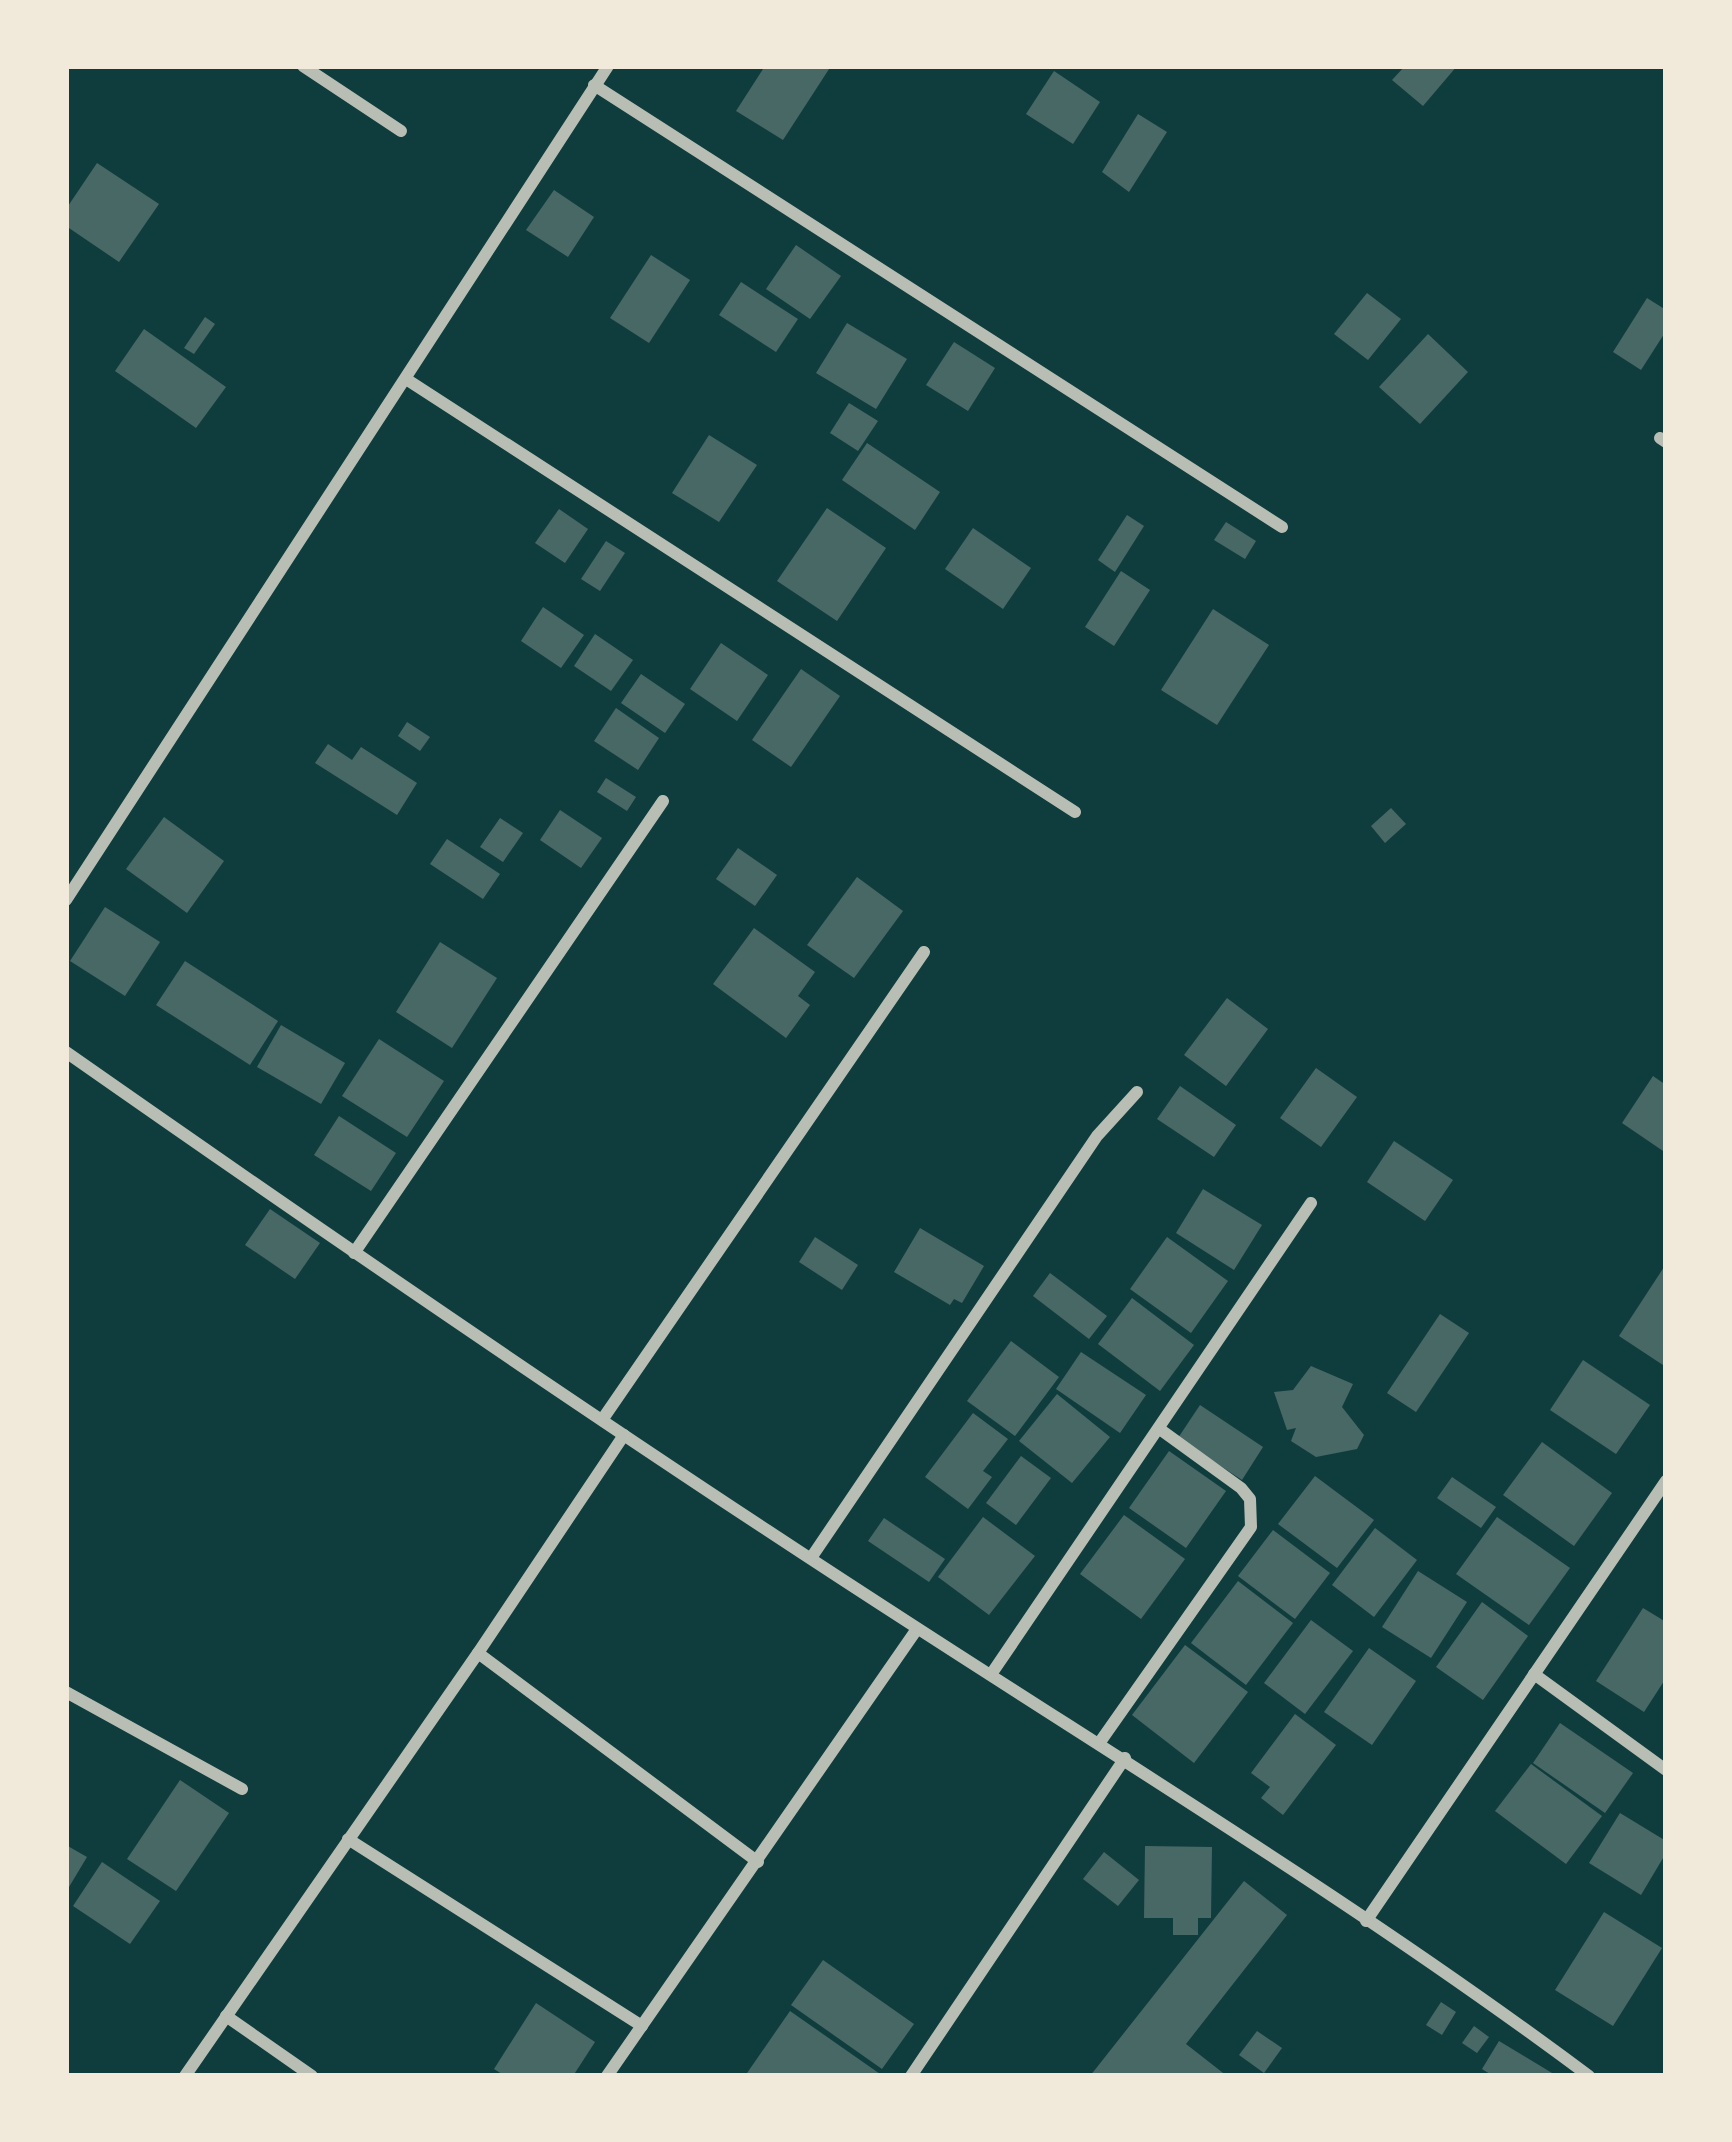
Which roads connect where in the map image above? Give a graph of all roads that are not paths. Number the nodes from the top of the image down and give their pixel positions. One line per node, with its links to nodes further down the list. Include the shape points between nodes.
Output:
1 (303, 66): 4 (street)
2 (608, 66): 3 (street)
3 (594, 85): 5 (street); 6 (street)
4 (401, 131)
5 (406, 379): 8 (street); 9 (street)
6 (1282, 527)
7 (663, 800): 14 (street)
8 (1076, 812)
9 (66, 900)
10 (924, 952): 15 (street)
11 (66, 1052): 14 (street)
12 (1137, 1092): 19 (street, via 1097,1136)
13 (1310, 1203): 16 (street)
14 (353, 1253): 15 (street)
15 (602, 1420): 17 (street)
16 (1161, 1430): 22 (street); 25 (street, via 1241,1488 1251,1527)
17 (624, 1436): 19 (street); 21 (street)
18 (1666, 1481): 23 (street)
19 (811, 1558): 20 (street)
20 (917, 1629): 22 (street); 30 (street)
21 (478, 1653): 29 (street); 30 (street)
22 (992, 1673): 25 (street)
23 (1534, 1674): 27 (street); 31 (street)
24 (66, 1692): 28 (street)
25 (1100, 1742): 26 (street)
26 (1125, 1758): 31 (street); 37 (street)
27 (1666, 1770)
28 (242, 1789)
29 (348, 1839): 32 (street); 33 (street)
30 (758, 1862): 33 (street)
31 (1366, 1921): 38 (street)
32 (226, 2016): 34 (street); 35 (street)
33 (642, 2026): 36 (street)
34 (185, 2076)
35 (312, 2076)
36 (607, 2076)
37 (911, 2076)
38 (1589, 2076)

